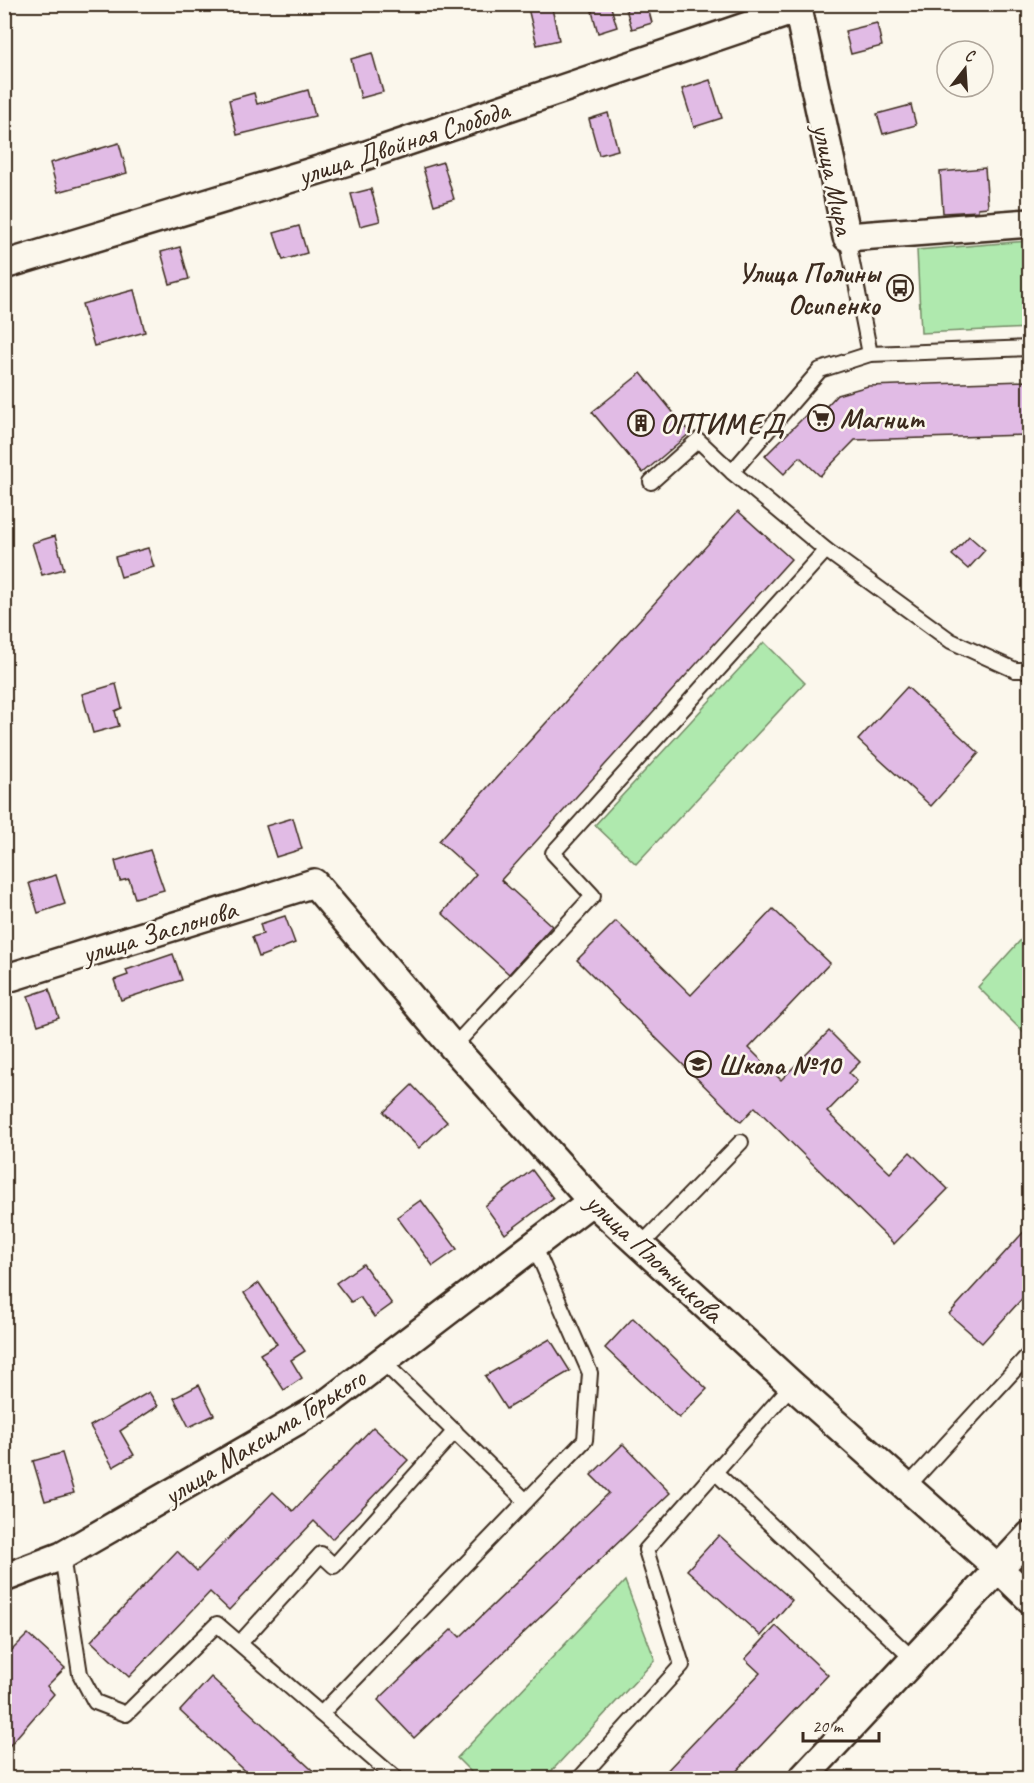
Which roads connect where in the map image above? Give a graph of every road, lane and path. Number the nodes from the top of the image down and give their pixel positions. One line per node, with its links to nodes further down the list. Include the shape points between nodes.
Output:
1 (797, 7): 3 (street, улица Мира); 4 (street, улица Двойная Слобода, via 358,158)
2 (1029, 223): 3 (street)
3 (847, 237): 6 (lane, улица Мира)
4 (4, 265)
5 (1029, 348): 6 (lane)
6 (870, 354): 7 (lane, via 820,370)
7 (732, 472): 8 (lane, via 698,441); 9 (lane)
8 (651, 482)
9 (826, 550): 10 (lane, via 951,640 1015,670); 13 (lane, via 553,854 593,896)
10 (1029, 670)
11 (314, 883): 12 (street, улица Заслонова); 13 (street, улица Плотникова)
12 (4, 979)
13 (453, 1047): 15 (street, улица Плотникова)
14 (741, 1142): 17 (lane)
15 (592, 1200): 16 (street, улица Максима Горького); 17 (street, улица Плотникова)
16 (534, 1245): 19 (street, улица Максима Горького); 24 (lane, via 590,1373 585,1440)
17 (641, 1245): 20 (street, улица Плотникова)
18 (1029, 1353): 23 (lane)
19 (382, 1361): 21 (lane); 26 (street, улица Максима Горького, via 326,1404)
20 (792, 1385): 22 (lane); 23 (street, улица Плотникова)
21 (455, 1431): 24 (lane); 30 (lane, via 334,1566 321,1554)
22 (715, 1472): 31 (lane); 34 (lane, via 646,1550 682,1665)
23 (907, 1487): 27 (street, улица Плотникова)
24 (526, 1501): 32 (lane)
25 (1029, 1535): 27 (street)
26 (62, 1556): 28 (street, улица Максима Горького); 30 (lane, via 80,1674 95,1702 126,1714 217,1624)
27 (999, 1569): 29 (street, улица Плотникова); 31 (street)
28 (4, 1578)
29 (1029, 1599)
30 (240, 1643): 32 (lane)
31 (914, 1660): 35 (street)
32 (321, 1714): 33 (lane)
33 (395, 1779)
34 (580, 1779)
35 (803, 1779)

